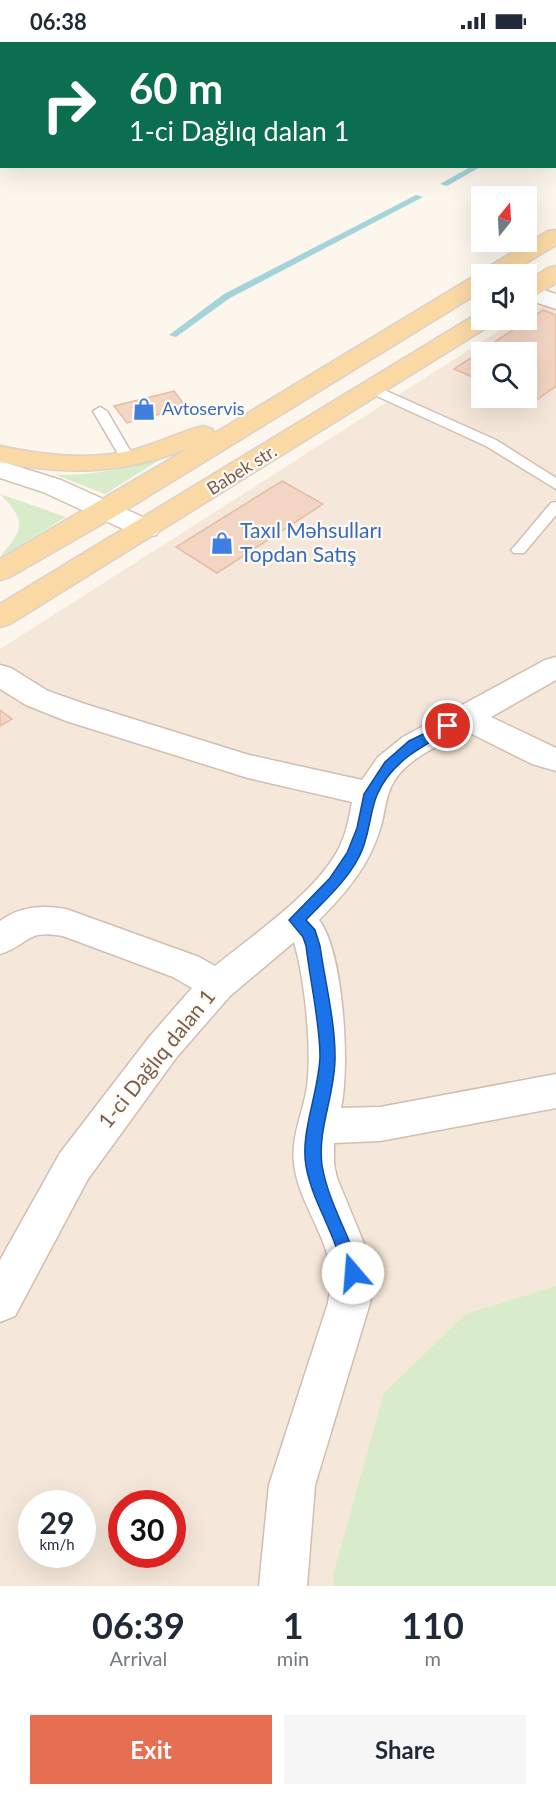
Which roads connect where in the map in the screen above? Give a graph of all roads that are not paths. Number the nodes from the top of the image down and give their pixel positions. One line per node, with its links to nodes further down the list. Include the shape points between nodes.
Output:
1 (556, 236): 2 (main road)
2 (510, 264)
3 (556, 273): 4 (main road)
4 (537, 285)
5 (471, 288): 10 (main road, Babek str.)
6 (537, 295): 7 (street)
7 (556, 302)
8 (471, 328): 9 (main road, Babek str.)
9 (373, 389): 15 (lane, via 497,447); 18 (main road, Babek str.)
10 (269, 409): 13 (main road); 17 (main road, Babek str.)
11 (100, 411): 13 (lane)
12 (0, 454): 13 (main road, via 60,462)
13 (128, 459)
14 (0, 469): 17 (street)
15 (556, 485)
16 (556, 506): 19 (lane)
17 (106, 510): 18 (street); 20 (main road, Babek str.)
18 (146, 529): 21 (main road, Babek str.)
19 (519, 550)
20 (0, 571)
21 (0, 617)
22 (556, 667): 24 (street, 1-ci Dağlıq dalan 1)
23 (0, 675): 26 (street, via 37,698 88,717 248,766)
24 (465, 717): 25 (street); 26 (street, 1-ci Dağlıq dalan 1, via 414,745 389,765)
25 (556, 760)
26 (370, 794): 27 (street, 1-ci Dağlıq dalan 1, via 364,828 353,855 335,882)
27 (296, 920): 29 (street, 1-ci Dağlıq dalan 1); 31 (street, via 310,934 316,959 328,1054 326,1087)
28 (0, 940): 29 (street, via 22,924 44,919 66,923 186,967)
29 (217, 985): 32 (street, 1-ci Dağlıq dalan 1, via 163,1047 74,1166)
30 (556, 1091): 31 (street, via 380,1124)
31 (316, 1126): 33 (street, via 314,1163 322,1196 353,1273 349,1303 292,1485)
32 (0, 1301)
33 (284, 1586)

